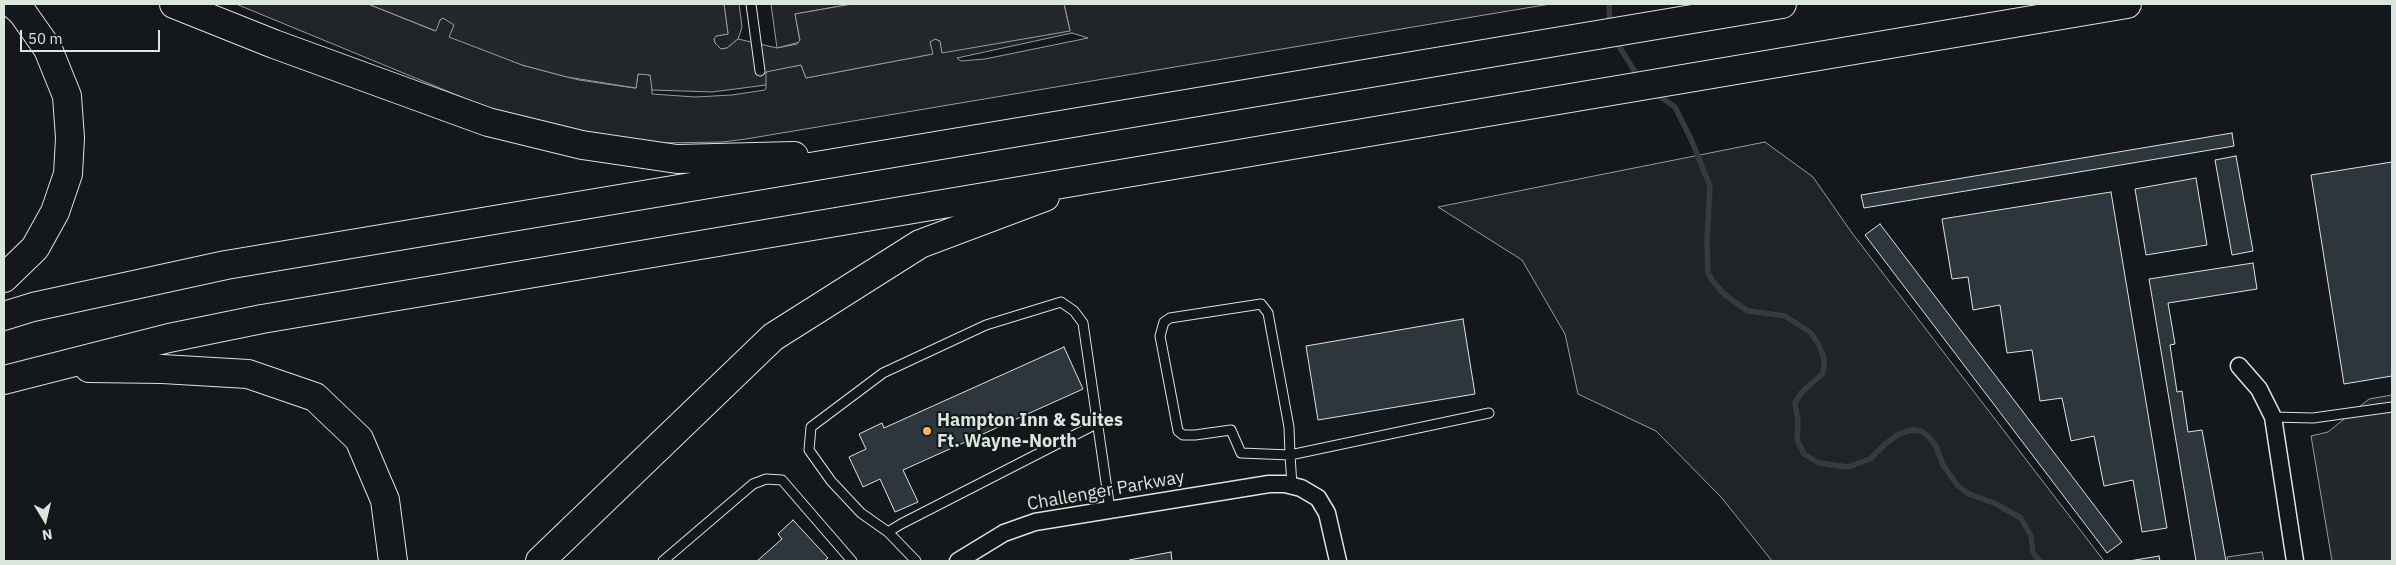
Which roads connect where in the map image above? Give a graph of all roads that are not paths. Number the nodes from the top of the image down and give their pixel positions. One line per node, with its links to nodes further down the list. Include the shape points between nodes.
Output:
1 (13, 4): 9 (highway, via 48,49 67,96 70,138 68,174 55,212 35,248)
2 (174, 4): 7 (highway, via 488,122 582,145 677,159)
3 (751, 4): 6 (lane)
4 (1782, 4): 7 (highway)
5 (2127, 4): 8 (highway)
6 (760, 71)
7 (900, 152): 10 (highway, via 226,264)
8 (1079, 180): 12 (highway, via 262,319); 24 (highway, via 1035,203 920,244 773,337)
9 (4, 278)
10 (4, 316)
11 (2239, 366): 16 (street, via 2260,389)
12 (48, 368): 13 (highway); 23 (highway, via 248,374 315,397 359,439 385,500)
13 (4, 380)
14 (2392, 406): 16 (lane, via 2312,418)
15 (1489, 413): 18 (lane)
16 (2272, 417): 29 (street)
17 (1098, 423): 20 (lane); 21 (lane); 21 (lane, via 1083,322 1061,302 986,325 883,373 811,427 808,450 831,482 861,513)
18 (1290, 455): 18 (lane, via 1290,427 1268,313 1261,304 1170,318 1164,322 1160,336 1178,431 1195,435 1231,430 1241,453); 19 (lane)
19 (1292, 485): 20 (street, Challenger Parkway, via 1269,484); 28 (street, via 1318,498 1327,512)
20 (1110, 510): 22 (street, Challenger Parkway, via 1035,522 1004,532)
21 (888, 532): 27 (lane)
22 (966, 559)
23 (393, 561)
24 (540, 561)
25 (662, 561): 26 (lane, via 753,484 766,479 782,480)
26 (852, 561)
27 (916, 561)
28 (1338, 561)
29 (2295, 561)

